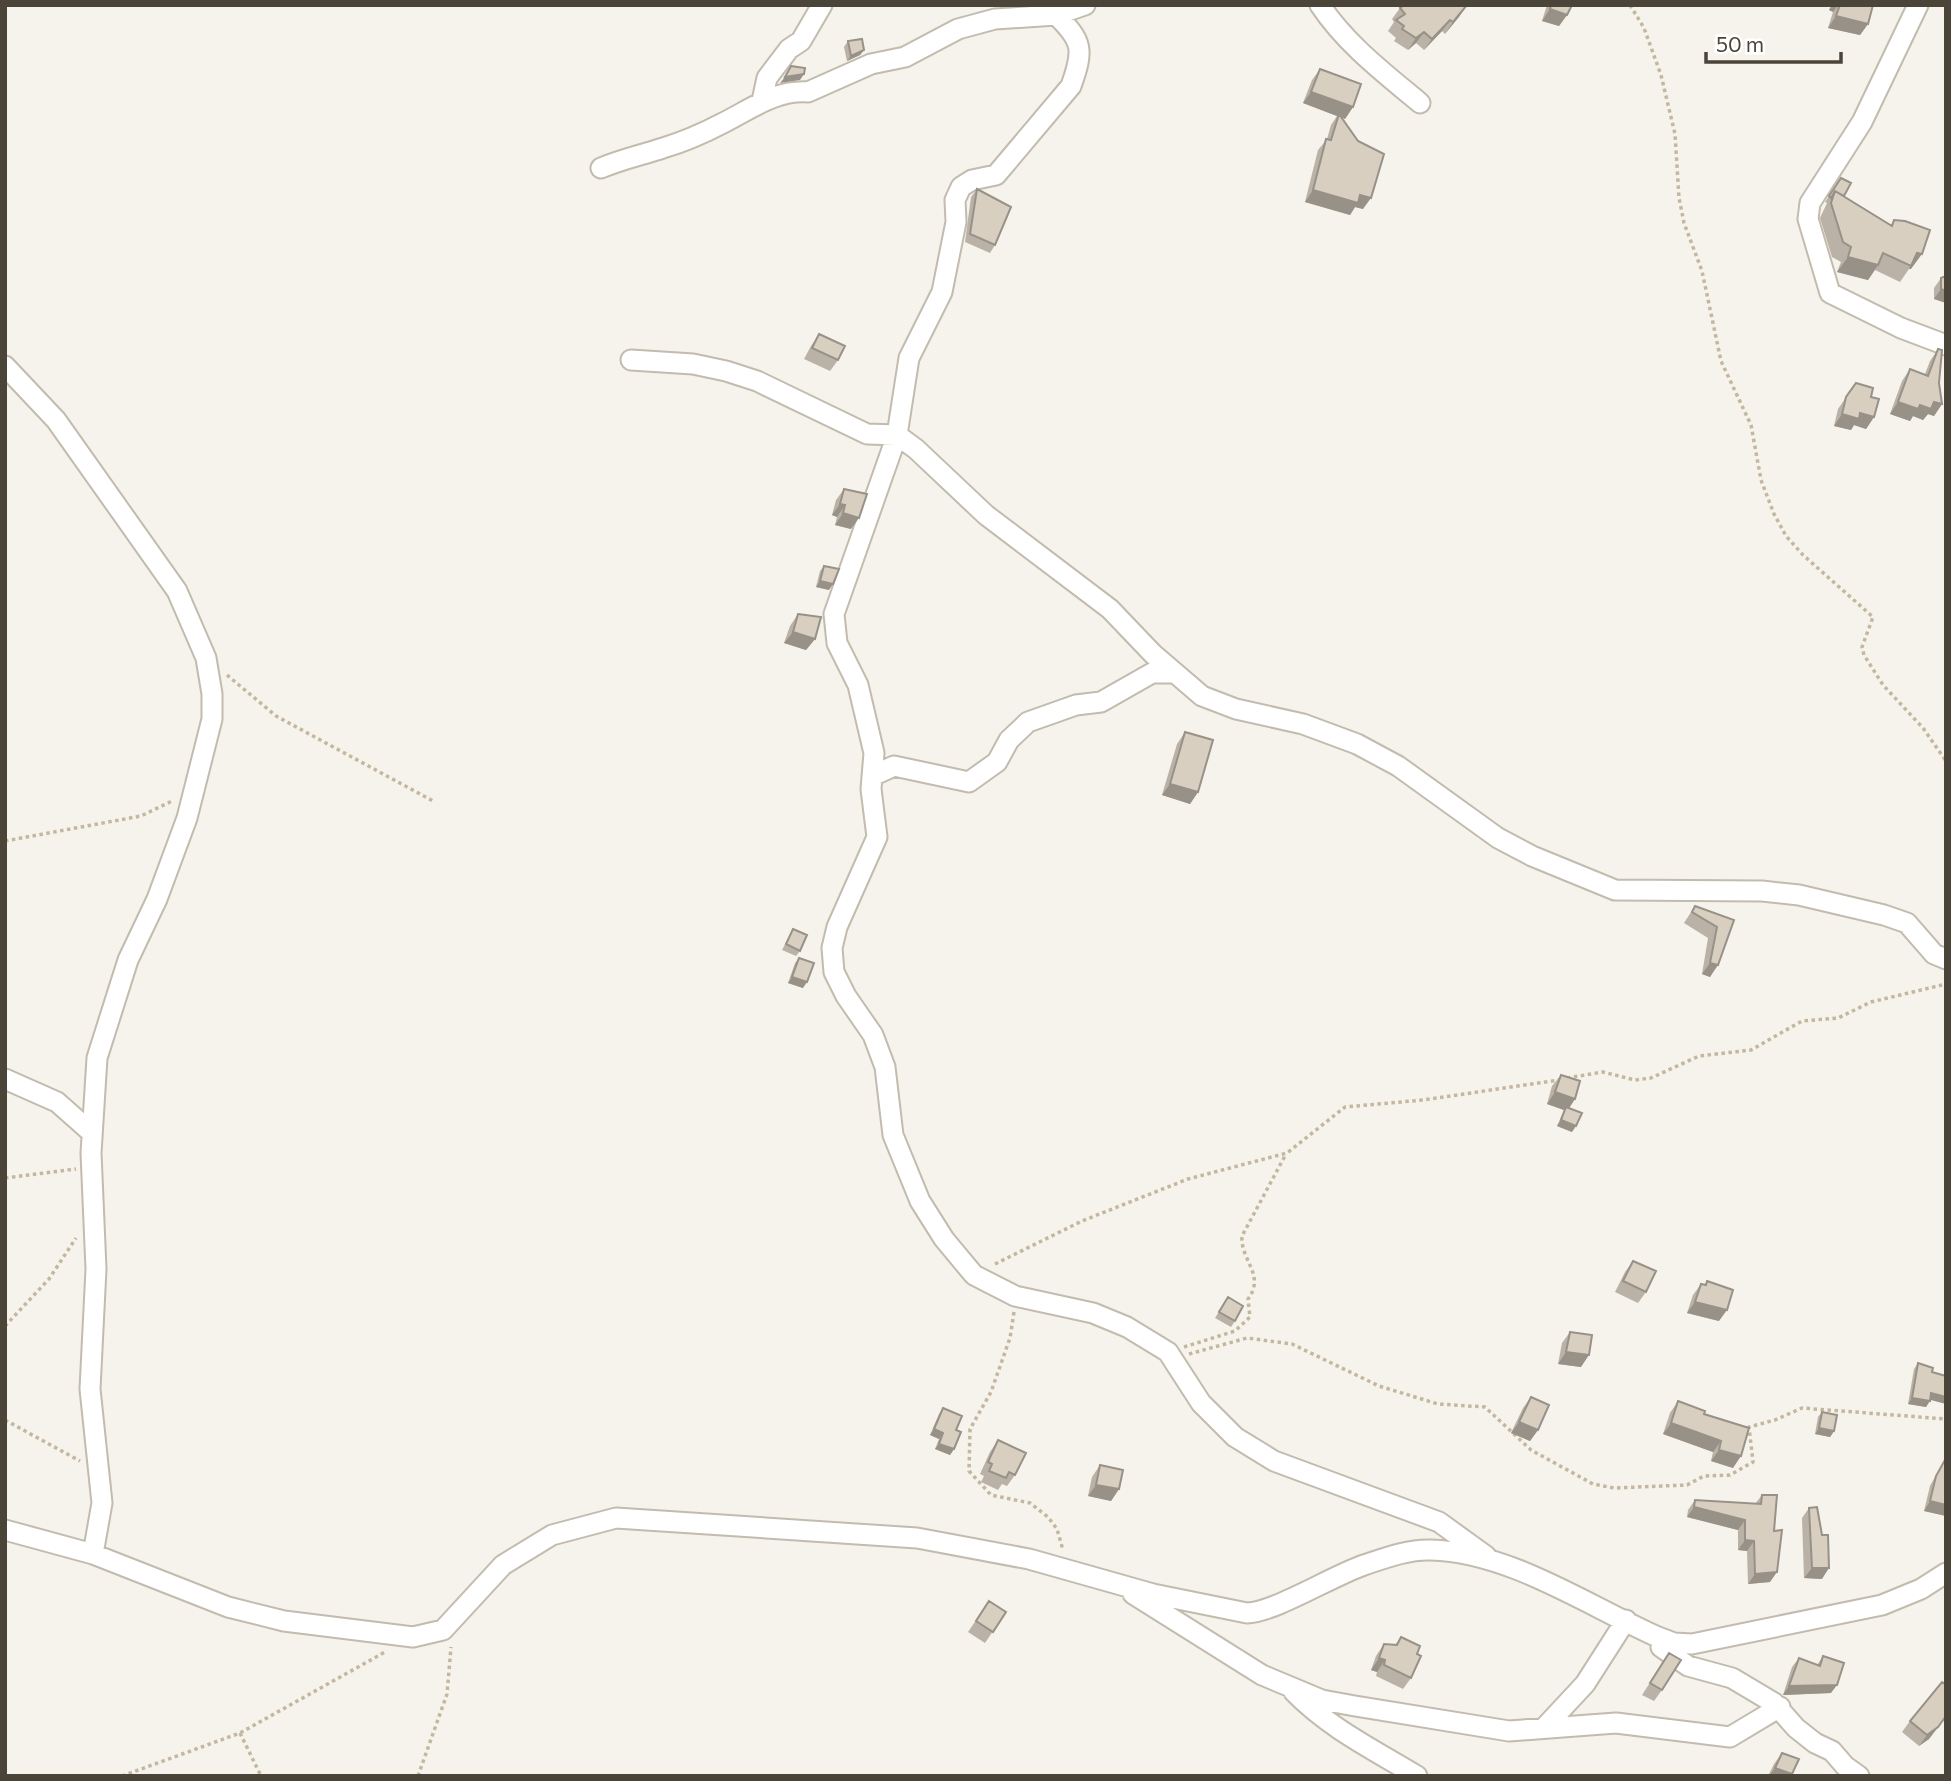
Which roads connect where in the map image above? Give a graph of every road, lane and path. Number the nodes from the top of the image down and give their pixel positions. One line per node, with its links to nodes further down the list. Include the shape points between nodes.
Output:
1 (822, 5): 7 (street, via 802,41 789,49 768,78)
2 (1085, 5): 6 (street)
3 (1320, 5): 8 (street, via 1332,23)
4 (1630, 5): 16 (path, via 1661,75 1675,134 1685,223 1702,271 1721,361 1751,425 1774,513 1786,537 1872,617 1861,647 1864,656)
5 (1918, 5): 10 (street, via 1862,122 1816,190 1808,219 1830,293)
6 (1055, 15): 7 (street, via 995,19 958,29 905,57 871,64 808,92); 13 (street, via 1078,39 1081,52 1071,86 996,175 961,187 955,200 956,222 943,292 909,358)
7 (762, 101): 9 (street, via 663,148)
8 (1420, 103)
9 (601, 168)
10 (1946, 345)
11 (631, 360): 13 (street, via 693,364 726,372 757,381 867,434)
12 (5, 366): 14 (street, via 56,419 157,562 189,614)
13 (897, 435): 15 (street, via 986,515 1110,609); 17 (street, via 834,614 837,643 858,685 874,753)
14 (206, 658): 18 (street, via 212,719); 19 (path, via 276,716)
15 (1175, 673): 17 (street, via 1152,673 1101,702 1076,705 1028,722 1009,740 997,762 969,782 894,765); 21 (street, via 1202,696 1357,744 1408,772 1498,838 1615,890 1799,895 1906,923 1934,954)
16 (1946, 761)
17 (873, 776): 29 (street, via 877,837 837,927 832,948 834,972 873,1035 885,1067 893,1135 920,1201)
18 (195, 789): 20 (path, via 141,816); 24 (street, via 173,858 128,960 100,1047)
19 (433, 802)
20 (5, 841)
21 (1946, 959)
22 (1946, 984): 25 (path, via 1871,1002 1838,1018 1802,1021 1751,1050 1699,1056 1651,1078 1635,1080 1603,1072 1501,1090 1345,1107)
23 (5, 1079): 24 (street, via 57,1102)
24 (92, 1133): 26 (street)
25 (1287, 1153): 29 (path, via 1188,1179 1055,1233); 32 (path, via 1242,1236 1241,1248 1255,1278 1255,1291 1248,1299 1251,1317 1235,1331)
26 (91, 1167): 27 (path); 28 (street)
27 (5, 1178)
28 (93, 1210): 31 (path, via 48,1279); 35 (street, via 96,1269 90,1390)
29 (974, 1275): 30 (street)
30 (1015, 1296): 32 (street, via 1093,1313 1127,1327); 39 (path, via 1002,1364 970,1429 969,1471 991,1495 1030,1503 1048,1517)
31 (5, 1326)
32 (1171, 1355): 33 (path, via 1247,1338 1292,1344 1379,1386 1438,1404 1485,1407 1531,1450 1594,1484 1614,1488 1688,1485 1704,1476 1730,1475 1753,1462 1749,1427 1802,1408); 38 (street, via 1201,1403 1235,1437 1297,1471 1439,1522)
33 (1946, 1419)
34 (5, 1420): 35 (path)
35 (101, 1476): 37 (street, via 100,1524)
36 (5, 1530): 37 (street)
37 (93, 1554): 44 (street, via 228,1607 284,1620)
38 (1490, 1559): 41 (street, via 1454,1552 1410,1552 1335,1575 1262,1612 1247,1613); 43 (street)
39 (1069, 1569): 41 (street); 42 (street, via 917,1538 616,1518 552,1535 503,1565)
40 (1946, 1573): 43 (street, via 1882,1605 1692,1644 1674,1643)
41 (1115, 1582): 45 (street)
42 (454, 1618): 44 (street, via 443,1630); 51 (path, via 447,1694)
43 (1632, 1624): 46 (street, via 1679,1661 1732,1678); 47 (street)
44 (413, 1637): 48 (path)
45 (1289, 1688): 47 (street, via 1333,1702 1481,1727 1509,1731); 52 (street, via 1343,1732)
46 (1780, 1707): 47 (street, via 1730,1737 1616,1723); 53 (street, via 1796,1728 1832,1751)
47 (1544, 1728)
48 (240, 1733): 49 (path); 50 (path)
49 (122, 1776)
50 (261, 1776)
51 (418, 1776)
52 (1417, 1776)
53 (1859, 1776)

